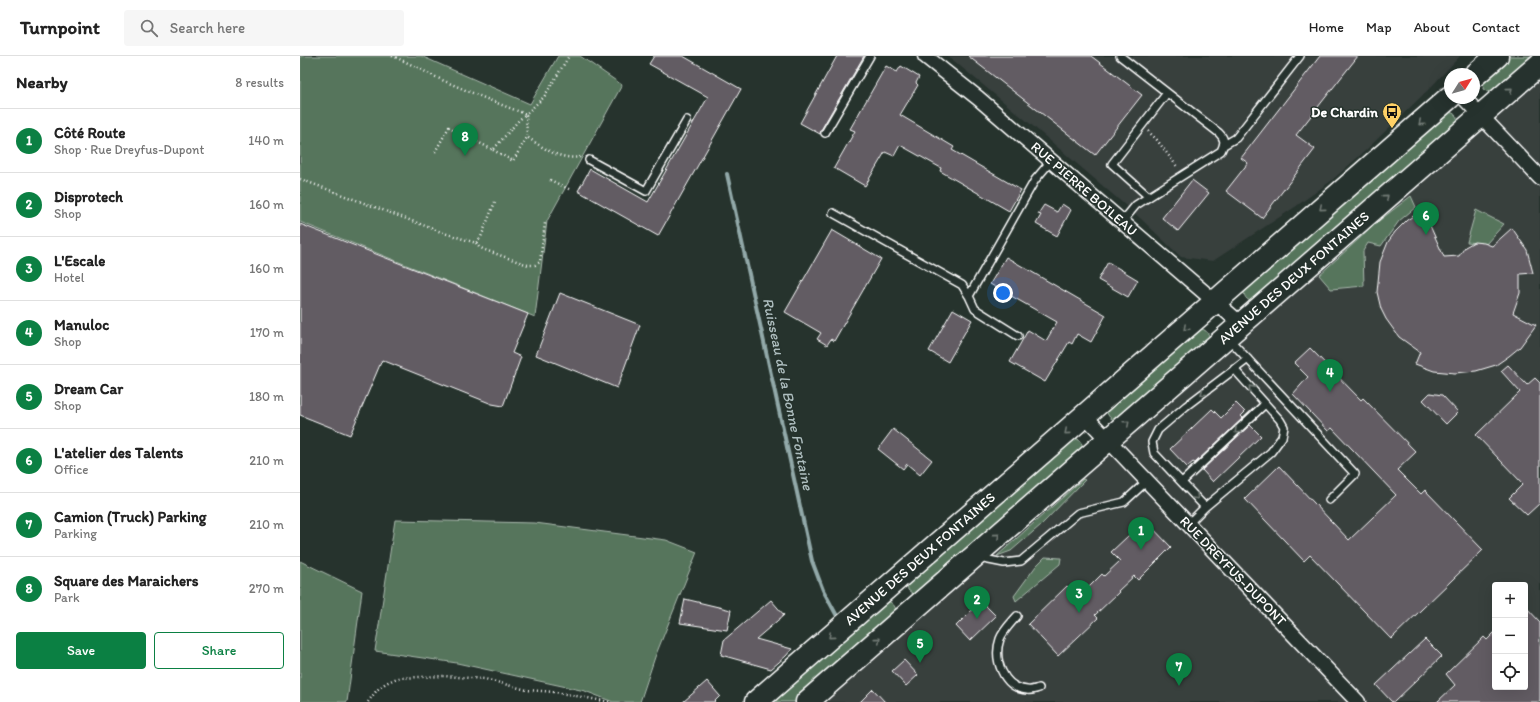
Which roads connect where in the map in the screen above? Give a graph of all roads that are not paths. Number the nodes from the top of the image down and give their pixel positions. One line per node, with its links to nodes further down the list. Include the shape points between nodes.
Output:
1 (870, 56): 13 (lane)
2 (925, 56): 16 (street, RUE PIERRE BOILEAU)
3 (1120, 56): 8 (lane)
4 (1300, 56): 14 (lane, via 1236,138)
5 (1497, 56): 7 (main road)
6 (1540, 64): 11 (main road, AVENUE DES DEUX FONTAINES, one-way to 6)
7 (1480, 71)
8 (1167, 93): 14 (lane, via 1218,133 1223,138); 18 (lane, via 1112,164)
9 (1444, 102): 22 (main road, AVENUE DES DEUX FONTAINES, one-way to 22)
10 (1469, 104): 11 (street)
11 (1480, 116): 17 (street); 23 (main road, AVENUE DES DEUX FONTAINES, one-way to 11)
12 (687, 120): 15 (lane, via 646,191)
13 (826, 134)
14 (1224, 145): 18 (lane, via 1220,151)
15 (589, 160)
16 (1051, 161): 20 (street, RUE PIERRE BOILEAU); 21 (lane, via 1035,180)
17 (1540, 178)
18 (1149, 197): 20 (lane, via 1136,205)
19 (833, 213): 21 (lane, via 962,285)
20 (1122, 222): 22 (street, RUE PIERRE BOILEAU)
21 (969, 296): 24 (lane, via 975,309)
22 (1214, 301): 23 (street, RUE PIERRE BOILEAU); 28 (main road, AVENUE DES DEUX FONTAINES, one-way to 28)
23 (1234, 330): 25 (lane); 29 (main road, AVENUE DES DEUX FONTAINES, one-way to 23)
24 (1018, 336)
25 (1248, 359): 26 (lane); 32 (lane, via 1355,474)
26 (1234, 370): 27 (lane, one-way to 26); 31 (lane, one-way to 31, via 1158,430 1152,442 1154,453)
27 (1265, 404): 31 (lane, one-way to 31); 33 (lane, via 1280,420 1284,428 1282,438 1271,452)
28 (1085, 416): 29 (street); 38 (main road, AVENUE DES DEUX FONTAINES, one-way to 38)
29 (1107, 440): 30 (street, RUE DREYFUS-DUPONT); 35 (main road, AVENUE DES DEUX FONTAINES, one-way to 29)
30 (1146, 481): 34 (street, RUE DREYFUS-DUPONT); 35 (lane, via 1124,502 1078,513 1021,561 1004,563)
31 (1182, 482): 33 (lane, one-way to 33)
32 (1329, 500)
33 (1205, 507): 34 (lane)
34 (1188, 524): 40 (street, RUE DREYFUS-DUPONT)
35 (973, 557): 39 (main road, AVENUE DES DEUX FONTAINES, one-way to 35)
36 (1016, 616): 37 (lane, via 1000,638 999,666 1015,687 1027,690)
37 (1039, 688)
38 (756, 702)
39 (807, 702)
40 (1358, 702)

